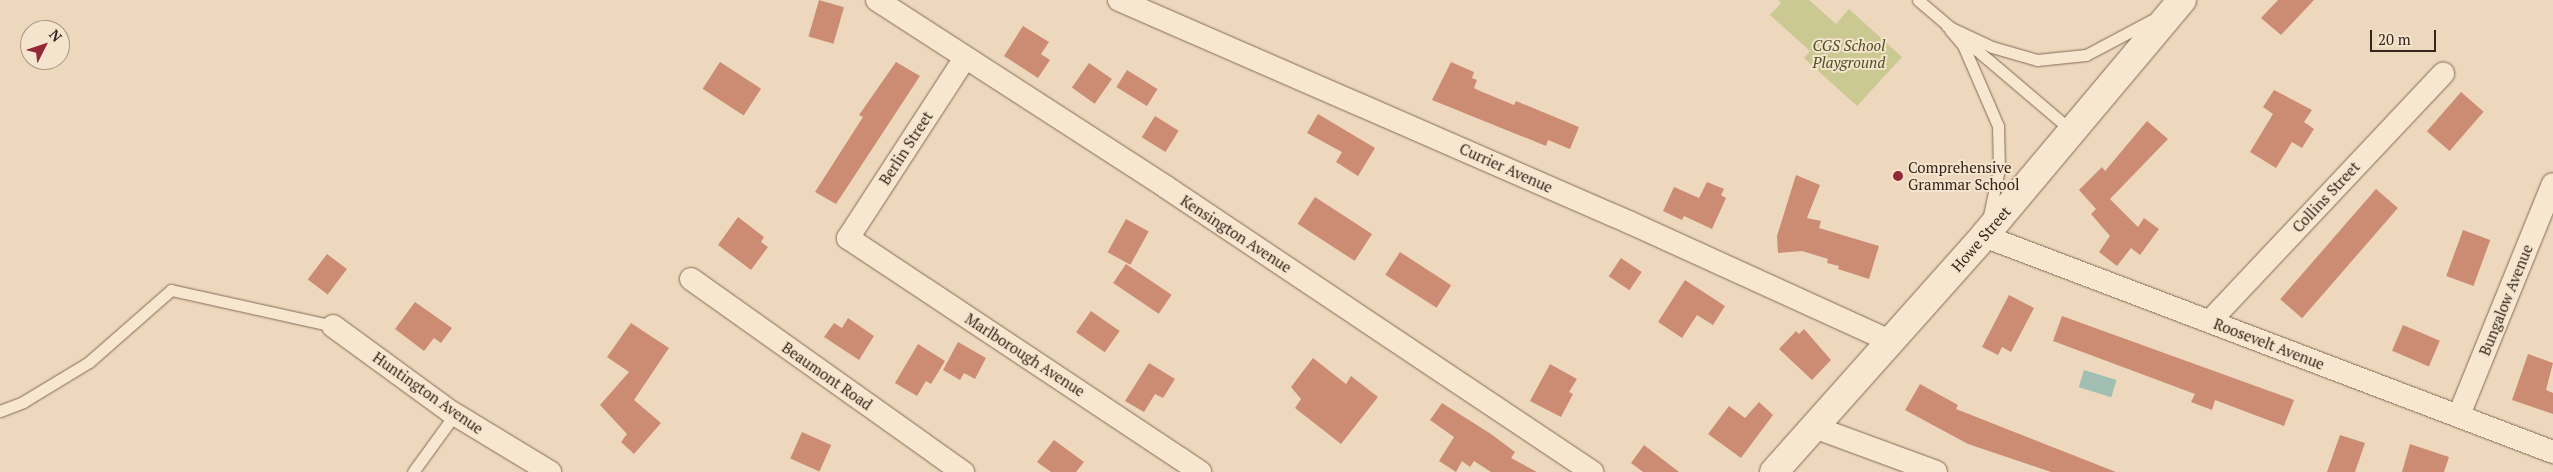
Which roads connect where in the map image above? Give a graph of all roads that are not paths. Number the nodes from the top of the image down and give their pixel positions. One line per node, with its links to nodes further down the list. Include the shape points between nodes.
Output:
1 (877, 0): 6 (street, Kensington Avenue)
2 (1119, 0): 15 (street, Currier Avenue, via 1631,223)
3 (1918, 0): 5 (lane)
4 (2181, 0): 5 (lane, via 2144,26 2086,54 2057,58 2037,60 2001,50); 8 (main road, Howe Street)
5 (1947, 26): 8 (lane); 10 (lane, via 1963,45 1998,126 1999,169)
6 (965, 58): 11 (street, Berlin Street); 25 (street, Kensington Avenue, via 1174,193)
7 (2443, 74): 13 (street, Collins Street)
8 (2072, 132): 10 (main road, Howe Street)
9 (2553, 184): 18 (street, Bungalow Avenue)
10 (1984, 236): 13 (street, Roosevelt Avenue); 15 (main road, Howe Street)
11 (848, 238): 24 (street, Marlborough Avenue)
12 (691, 279): 23 (street, Beaumont Road)
13 (2210, 321): 18 (street, Roosevelt Avenue)
14 (333, 326): 16 (lane, via 171,290 89,362 23,402); 17 (street, Huntington Avenue)
15 (1890, 341): 19 (main road, Howe Street)
16 (0, 411)
17 (455, 414): 21 (lane); 22 (street, Huntington Avenue)
18 (2459, 415): 20 (street, Roosevelt Avenue)
19 (1814, 426): 26 (main road, Howe Street); 27 (street)
20 (2553, 452)
21 (413, 472)
22 (550, 472)
23 (963, 472)
24 (1200, 472)
25 (1592, 472)
26 (1774, 472)
27 (1936, 472)

